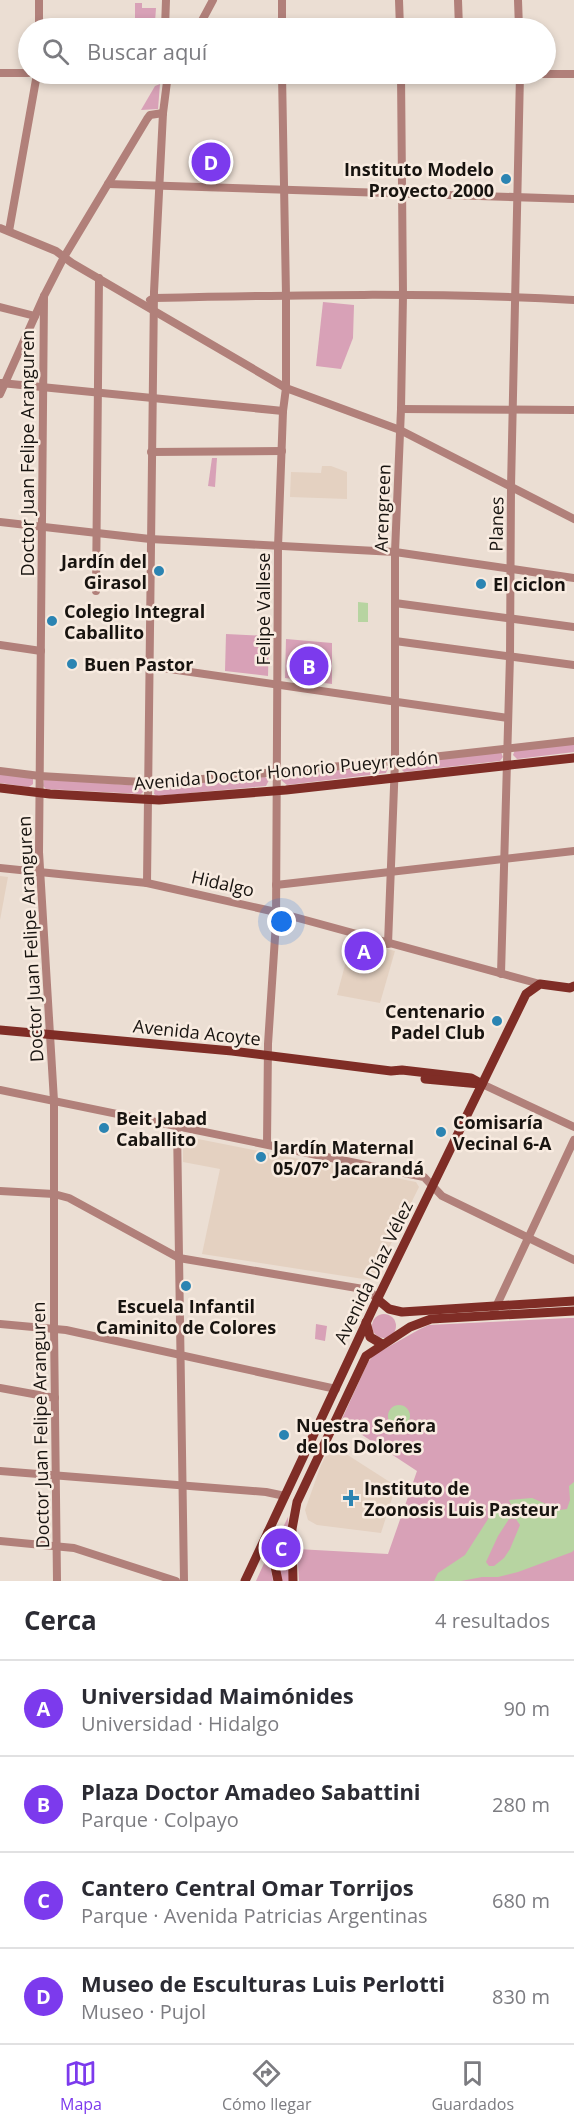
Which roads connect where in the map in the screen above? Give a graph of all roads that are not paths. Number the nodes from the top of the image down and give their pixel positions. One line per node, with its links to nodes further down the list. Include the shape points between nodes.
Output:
1 (39, 0): 8 (street)
2 (166, 0): 9 (street)
3 (213, 0): 10 (street)
4 (282, 0): 11 (street)
5 (399, 0): 12 (street)
6 (458, 0): 13 (street)
7 (518, 0): 14 (street)
8 (39, 18)
9 (165, 18)
10 (203, 18)
11 (282, 18)
12 (400, 18)
13 (459, 18)
14 (519, 18)
15 (0, 73): 16 (street)
16 (18, 73)
17 (556, 74): 18 (street)
18 (574, 74)
19 (36, 84): 32 (street)
20 (166, 84): 24 (street)
21 (282, 84): 27 (street, Felipe Vallese)
22 (401, 84): 28 (street, Arengreen)
23 (520, 84): 29 (street, Planes)
24 (163, 113): 25 (street, via 150,115); 26 (street)
25 (108, 184): 26 (street); 33 (street)
26 (159, 186): 27 (street); 39 (street)
27 (285, 190): 28 (street); 35 (street, Felipe Vallese)
28 (401, 194): 29 (street); 36 (street, Arengreen)
29 (518, 199): 30 (street); 38 (street, Planes)
30 (574, 199)
31 (0, 228): 32 (street)
32 (9, 231): 33 (street)
33 (64, 257): 34 (street); 37 (street)
34 (99, 278): 41 (street); 48 (street)
35 (286, 295): 36 (street); 39 (street); 47 (street, Felipe Vallese)
36 (403, 295): 38 (street); 51 (street, Arengreen)
37 (44, 296): 44 (street); 46 (street, Doctor Juan Felipe Aranguren)
38 (515, 297): 40 (street); 52 (street, Planes)
39 (154, 298): 41 (street); 43 (street)
40 (574, 300)
41 (144, 304): 43 (street)
42 (0, 307): 44 (street)
43 (154, 310): 47 (street); 50 (street)
44 (35, 316): 45 (street)
45 (2, 383): 46 (street); 49 (street)
46 (43, 386): 48 (street); 61 (street, Doctor Juan Felipe Aranguren)
47 (286, 388): 54 (street, Felipe Vallese); 55 (street)
48 (98, 391): 50 (street); 62 (street)
49 (0, 394)
50 (151, 397): 54 (street); 57 (street)
51 (401, 409): 52 (street); 55 (street, Arengreen)
52 (514, 409): 53 (street); 58 (street, Planes)
53 (574, 410)
54 (283, 411): 56 (street, Felipe Vallese)
55 (400, 430): 58 (street); 65 (street, Arengreen)
56 (282, 451): 57 (street); 64 (street, Felipe Vallese)
57 (151, 452): 63 (street)
58 (511, 487): 59 (street); 66 (street, Planes)
59 (574, 519)
60 (0, 522): 61 (street)
61 (42, 527): 62 (street); 74 (street, Doctor Juan Felipe Aranguren)
62 (96, 533): 63 (street); 68 (street)
63 (150, 539): 64 (street); 77 (street)
64 (278, 548): 65 (street); 78 (street, Felipe Vallese)
65 (395, 552): 66 (street); 69 (street, Arengreen)
66 (510, 569): 67 (street); 70 (street, Planes)
67 (574, 578)
68 (96, 591)
69 (395, 603): 70 (street); 72 (street, Arengreen)
70 (511, 618): 71 (street); 75 (street, Planes)
71 (574, 627)
72 (395, 641): 75 (street); 79 (street, Arengreen)
73 (0, 645): 74 (street)
74 (42, 651): 88 (street, Doctor Juan Felipe Aranguren)
75 (510, 656): 76 (street); 80 (street, Planes)
76 (574, 665)
77 (149, 666): 78 (street); 90 (street)
78 (278, 684): 79 (street); 87 (street, Felipe Vallese)
79 (395, 702): 80 (street); 84 (street, Arengreen)
80 (508, 718): 82 (street, Planes)
81 (574, 741): 82 (street)
82 (508, 749): 84 (street); 85 (street, Planes)
83 (574, 758): 85 (main road, Avenida Doctor Honorio Pueyrredón)
84 (395, 761): 87 (street); 89 (street, Arengreen)
85 (507, 767): 89 (main road, Avenida Doctor Honorio Pueyrredón); 96 (street, Planes)
86 (0, 771): 88 (street)
87 (276, 772): 90 (street); 92 (street, Felipe Vallese)
88 (40, 776): 90 (street); 93 (street, Doctor Juan Felipe Aranguren)
89 (394, 778): 92 (main road, Avenida Doctor Honorio Pueyrredón); 99 (street, Arengreen)
90 (148, 784): 94 (street)
91 (0, 788): 93 (main road, Avenida Doctor Honorio Pueyrredón)
92 (276, 790): 94 (main road, Avenida Doctor Honorio Pueyrredón); 101 (street, Felipe Vallese)
93 (39, 793): 94 (main road, Avenida Doctor Honorio Pueyrredón); 98 (street, Doctor Juan Felipe Aranguren)
94 (147, 801): 100 (street)
95 (574, 851): 96 (street)
96 (505, 860): 99 (street); 104 (street, Planes)
97 (0, 867): 98 (street, Hidalgo)
98 (40, 872): 100 (street, Hidalgo); 108 (street, Doctor Juan Felipe Aranguren)
99 (391, 872): 101 (street); 103 (street, Arengreen)
100 (147, 883): 102 (street, Hidalgo)
101 (276, 885): 102 (street, Felipe Vallese)
102 (276, 912): 103 (street, Hidalgo); 109 (street, Felipe Vallese)
103 (388, 944): 104 (street, Hidalgo)
104 (501, 974): 105 (street, Hidalgo)
105 (540, 984): 106 (main road, Hidalgo); 110 (main road, Avenida Díaz Vélez, via 526,994)
106 (573, 988)
107 (0, 1030): 108 (main road, Avenida Acoyte)
108 (48, 1035): 109 (main road, Avenida Acoyte); 112 (street, Doctor Juan Felipe Aranguren)
109 (268, 1055): 110 (main road, Avenida Acoyte); 116 (street, Felipe Vallese)
110 (482, 1084): 114 (street); 117 (main road, Avenida Díaz Vélez)
111 (0, 1090): 112 (street)
112 (54, 1101): 113 (street); 119 (street, Doctor Juan Felipe Aranguren)
113 (177, 1127): 116 (street); 121 (street)
114 (574, 1127)
115 (574, 1140): 120 (street)
116 (267, 1144): 117 (street, via 424,1177)
117 (433, 1186): 120 (street, via 442,1196); 123 (main road, Avenida Díaz Vélez)
118 (0, 1191): 119 (street)
119 (54, 1194): 121 (street, via 75,1201); 131 (street, Doctor Juan Felipe Aranguren)
120 (526, 1238): 122 (street); 125 (street)
121 (179, 1258): 123 (street, via 369,1290); 134 (street)
122 (574, 1260)
123 (377, 1299): 126 (main road); 129 (main road, Avenida Díaz Vélez)
124 (574, 1301): 125 (main road)
125 (497, 1305): 126 (main road); 128 (street)
126 (392, 1311): 132 (main road, via 399,1322)
127 (574, 1311): 128 (main road, Avenida Díaz Vélez)
128 (492, 1315): 132 (main road, Avenida Díaz Vélez, via 426,1320)
129 (366, 1322): 133 (main road, via 369,1335); 137 (main road, Avenida Díaz Vélez)
130 (0, 1324): 131 (street)
131 (54, 1328): 134 (street); 138 (street, Doctor Juan Felipe Aranguren)
132 (392, 1339): 133 (main road, Avenida Díaz Vélez)
133 (382, 1344): 135 (main road, Avenida Díaz Vélez, via 366,1356)
134 (180, 1354): 137 (street); 141 (street)
135 (353, 1383): 137 (main road); 143 (main road, Avenida Díaz Vélez)
136 (0, 1388): 138 (street)
137 (336, 1389): 142 (main road, Avenida Díaz Vélez)
138 (55, 1398): 140 (street, Doctor Juan Felipe Aranguren)
139 (0, 1471): 140 (street)
140 (57, 1476): 141 (street); 146 (street, Doctor Juan Felipe Aranguren)
141 (182, 1485): 142 (street); 149 (street)
142 (285, 1496): 143 (main road, via 292,1502); 144 (main road, Avenida Díaz Vélez)
143 (294, 1514): 152 (main road)
144 (268, 1532): 150 (main road, Avenida Díaz Vélez); 151 (main road)
145 (0, 1541): 146 (street)
146 (57, 1545): 147 (street, Doctor Juan Felipe Aranguren); 148 (street)
147 (57, 1581)
148 (176, 1581)
149 (184, 1581)
150 (245, 1581)
151 (278, 1581)
152 (293, 1581)

